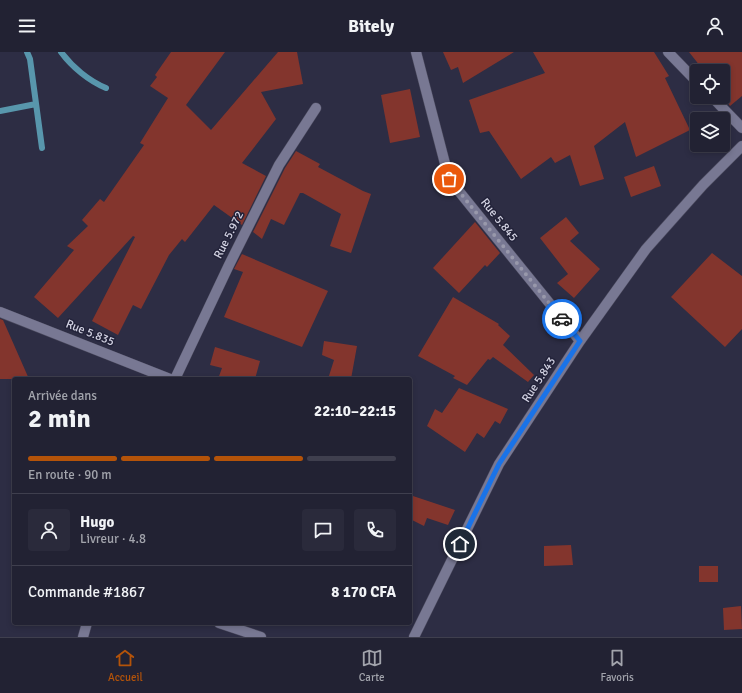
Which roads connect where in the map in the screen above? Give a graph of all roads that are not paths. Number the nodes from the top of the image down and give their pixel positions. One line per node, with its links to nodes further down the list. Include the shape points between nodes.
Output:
1 (416, 52): 9 (street, Rue 5.845, via 449,179)
2 (668, 52): 3 (street)
3 (690, 75)
4 (719, 104): 6 (street)
5 (316, 108): 11 (street, Rue 5.972, via 279,165)
6 (742, 128)
7 (742, 146): 9 (street, Rue 5.843, via 646,249)
8 (0, 312): 10 (street, Rue 5.835)
9 (580, 341): 16 (street, Rue 5.843, via 499,464)
10 (165, 377)
11 (176, 377)
12 (86, 625): 14 (street)
13 (225, 625): 15 (street)
14 (83, 637)
15 (261, 637)
16 (414, 637)

